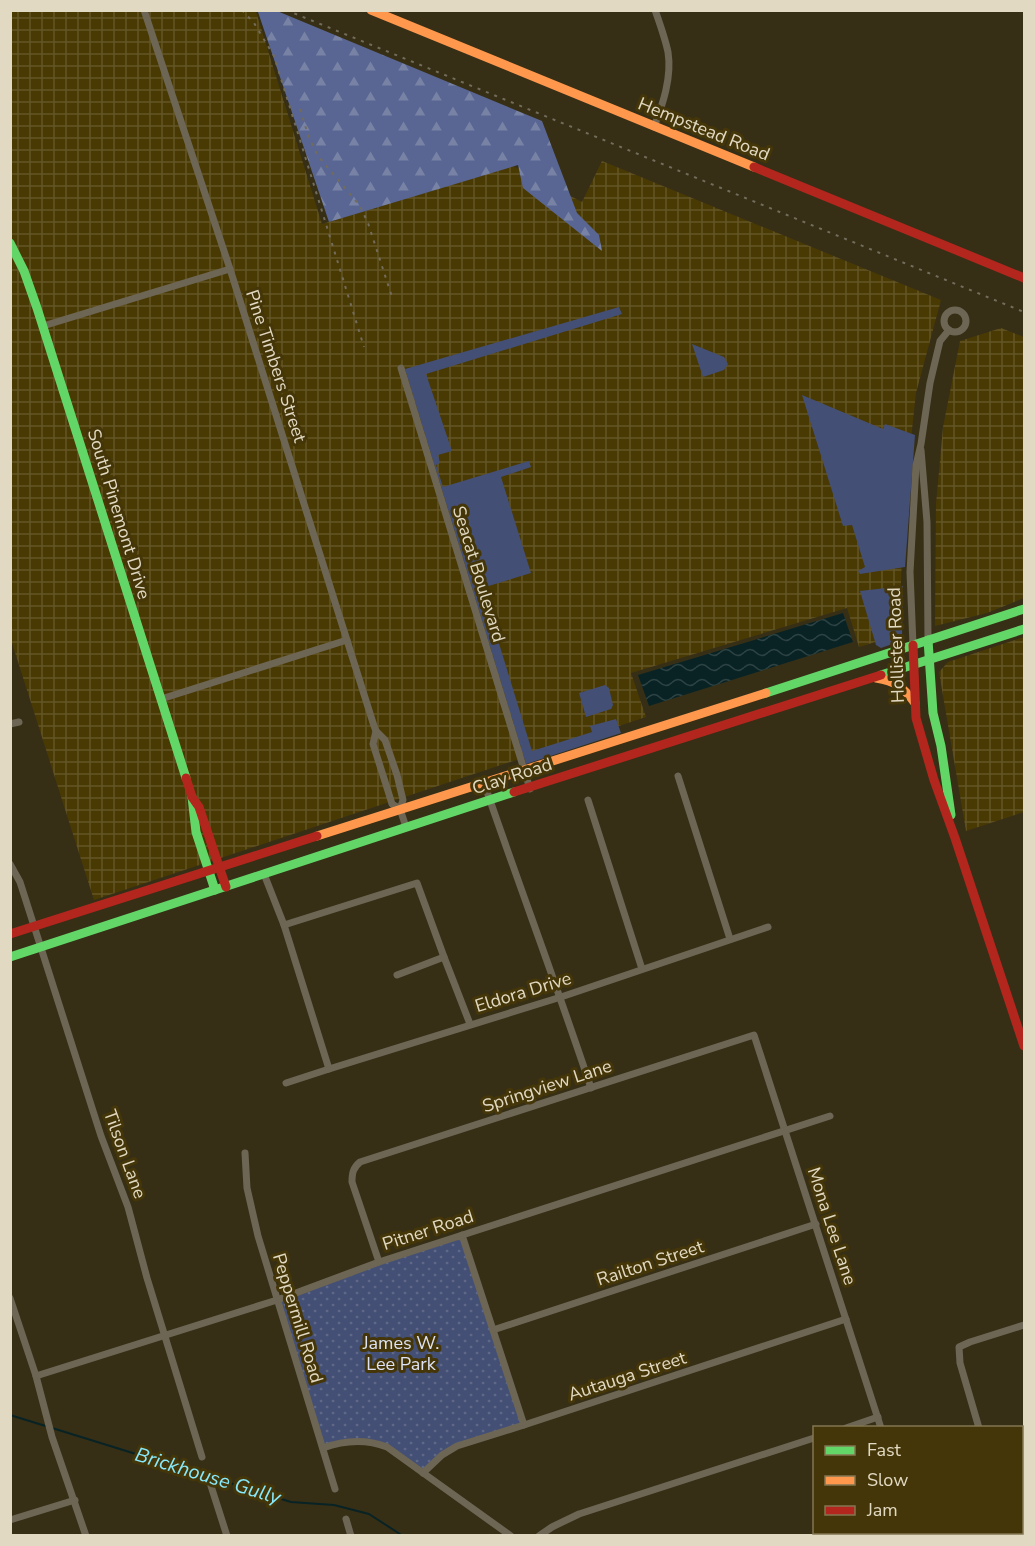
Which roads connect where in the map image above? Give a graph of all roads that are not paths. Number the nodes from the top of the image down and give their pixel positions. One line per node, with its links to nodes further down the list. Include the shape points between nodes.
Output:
1 (144, 10): 6 (street, Pine Timbers Street)
2 (370, 10): 4 (main road, Hempstead Road)
3 (655, 10): 4 (street, via 668,54 668,80)
4 (654, 127): 7 (main road, Hempstead Road)
5 (10, 243): 8 (main road, South Pinemont Drive)
6 (230, 269): 8 (street); 16 (street, Pine Timbers Street)
7 (1024, 278)
8 (42, 326): 23 (main road, South Pinemont Drive)
9 (949, 330): 11 (street, Hollister Road, via 940,341)
10 (401, 368): 33 (street, Seacat Boulevard)
11 (921, 444): 12 (street, Hollister Road); 13 (street, Hollister Road)
12 (927, 533): 13 (street); 17 (street, Hollister Road)
13 (911, 534): 18 (street, Hollister Road)
14 (1024, 609): 17 (main road, Clay Road)
15 (1024, 629): 19 (main road, Clay Road)
16 (347, 640): 23 (street); 28 (street, Pine Timbers Street)
17 (928, 640): 18 (main road, Clay Road); 19 (main road, Hollister Road)
18 (913, 645): 20 (main road, Hollister Road); 22 (main road, Clay Road)
19 (929, 660): 20 (main road, Clay Road); 30 (main road, Hollister Road)
20 (913, 665): 21 (main road, Clay Road); 25 (main road, Hollister Road)
21 (873, 678): 24 (main road, Clay Road); 25 (main road, via 892,680)
22 (787, 686): 24 (main road); 29 (main road, Clay Road)
23 (161, 699): 37 (main road, South Pinemont Drive)
24 (792, 703): 32 (main road, Clay Road)
25 (915, 703): 31 (main road, Hollister Road)
26 (19, 722): 27 (street)
27 (10, 724)
28 (375, 731): 40 (street, Pine Timbers Street, via 373,744 392,804); 40 (street, Pine Timbers Street, via 385,740 397,775 404,800)
29 (634, 736): 32 (main road); 33 (main road, Clay Road)
30 (940, 746): 31 (main road); 42 (main road, Hollister Road)
31 (925, 749): 42 (main road, Hollister Road)
32 (639, 753): 36 (main road, Clay Road)
33 (524, 771): 35 (main road, Clay Road); 36 (street, Seacat Boulevard)
34 (678, 776): 53 (street)
35 (484, 783): 38 (street); 40 (main road, Clay Road)
36 (530, 789): 38 (main road, Clay Road)
37 (192, 797): 44 (main road, South Pinemont Drive); 45 (main road, South Pinemont Drive, via 191,809)
38 (490, 801): 41 (main road, Clay Road); 59 (street)
39 (588, 801): 57 (street)
40 (400, 809): 41 (street, Pine Timbers Street); 44 (main road, Clay Road)
41 (406, 827): 46 (main road, Clay Road)
42 (955, 838): 62 (main road, Hollister Road)
43 (10, 864): 50 (street, Tilson Lane)
44 (220, 867): 45 (main road, Clay Road); 47 (main road, South Pinemont Drive)
45 (208, 871): 48 (main road, South Pinemont Drive); 50 (main road, Clay Road)
46 (264, 874): 47 (main road, Clay Road); 49 (street)
47 (226, 887): 48 (main road, Clay Road)
48 (215, 890): 54 (main road, Clay Road)
49 (284, 925): 56 (street, via 417,883); 63 (street)
50 (34, 926): 52 (main road, Clay Road); 54 (street, Tilson Lane)
51 (768, 927): 53 (street, Eldora Drive)
52 (10, 934)
53 (730, 939): 57 (street, Eldora Drive)
54 (40, 948): 55 (main road, Clay Road); 77 (street, Tilson Lane, via 128,1207)
55 (10, 957)
56 (444, 957): 58 (street); 60 (street)
57 (642, 969): 59 (street, Eldora Drive)
58 (397, 975)
59 (561, 997): 60 (street, Eldora Drive); 65 (street)
60 (470, 1024): 63 (street, Eldora Drive)
61 (754, 1035): 65 (street, Springview Lane); 67 (street, Mona Lee Lane)
62 (1024, 1046)
63 (328, 1069): 64 (street, Eldora Drive)
64 (286, 1083)
65 (591, 1088): 71 (street, Springview Lane, via 360,1162 354,1167 352,1182)
66 (830, 1116): 67 (street, Pitner Road)
67 (785, 1130): 69 (street, Mona Lee Lane); 70 (street, Pitner Road)
68 (245, 1153): 73 (street, Peppermill Road, via 247,1188)
69 (816, 1224): 74 (street, Mona Lee Lane); 76 (street, Railton Street)
70 (462, 1235): 71 (street, Pitner Road); 76 (street)
71 (379, 1262): 73 (street, Pitner Road)
72 (10, 1298): 78 (street)
73 (277, 1300): 77 (street, Pitner Road); 85 (street, Peppermill Road)
74 (846, 1319): 79 (street, Mona Lee Lane); 80 (street, Autauga Street)
75 (1024, 1325): 83 (street, via 959,1347)
76 (493, 1330): 80 (street)
77 (164, 1335): 78 (street, Pitner Road); 86 (street, Tilson Lane)
78 (36, 1376): 90 (street, via 52,1437)
79 (878, 1417): 81 (street); 82 (street, Mona Lee Lane)
80 (524, 1425): 87 (street, Autauga Street, via 457,1446)
81 (852, 1426)
82 (880, 1426)
83 (978, 1426)
84 (813, 1438): 97 (street, via 579,1514)
85 (323, 1448): 87 (street, via 359,1441 377,1443); 89 (street, Peppermill Road)
86 (202, 1457)
87 (423, 1473): 96 (street)
88 (211, 1486): 94 (street)
89 (335, 1489)
90 (75, 1500): 92 (street); 93 (street)
91 (346, 1519): 95 (street)
92 (10, 1520)
93 (86, 1536)
94 (227, 1536)
95 (351, 1536)
96 (511, 1536)
97 (539, 1536)

